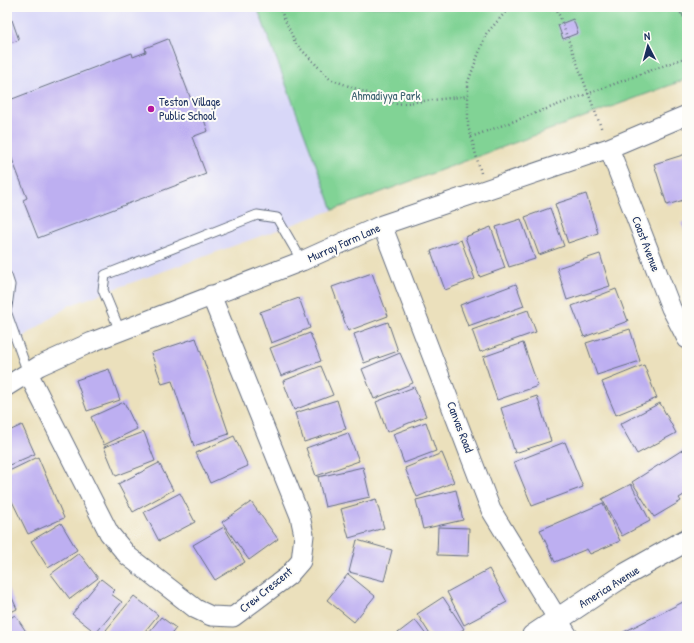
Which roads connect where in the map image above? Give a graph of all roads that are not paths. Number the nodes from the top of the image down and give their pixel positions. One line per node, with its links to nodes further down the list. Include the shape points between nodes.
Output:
1 (687, 115): 2 (street, Murray Farm Lane)
2 (608, 148): 3 (street, Murray Farm Lane); 10 (street, Coast Avenue, via 671,308)
3 (382, 225): 4 (street, Murray Farm Lane); 14 (street, Canvas Road, via 491,510)
4 (302, 261): 6 (street, Murray Farm Lane); 9 (lane, via 277,218 256,215 105,275 103,290)
5 (7, 276): 7 (lane, via 10,285)
6 (211, 296): 9 (street, Murray Farm Lane); 11 (street, Crew Crescent, via 300,516 304,535 301,561 288,576 233,617 211,616 196,609 128,556 109,533)
7 (7, 307)
8 (7, 314): 11 (lane)
9 (120, 331): 11 (street, Murray Farm Lane, via 38,366)
10 (687, 339)
11 (28, 373): 12 (street, Murray Farm Lane)
12 (7, 386)
13 (687, 540): 14 (street, America Avenue, via 621,578)
14 (563, 628): 15 (street, America Avenue)
15 (533, 636)

